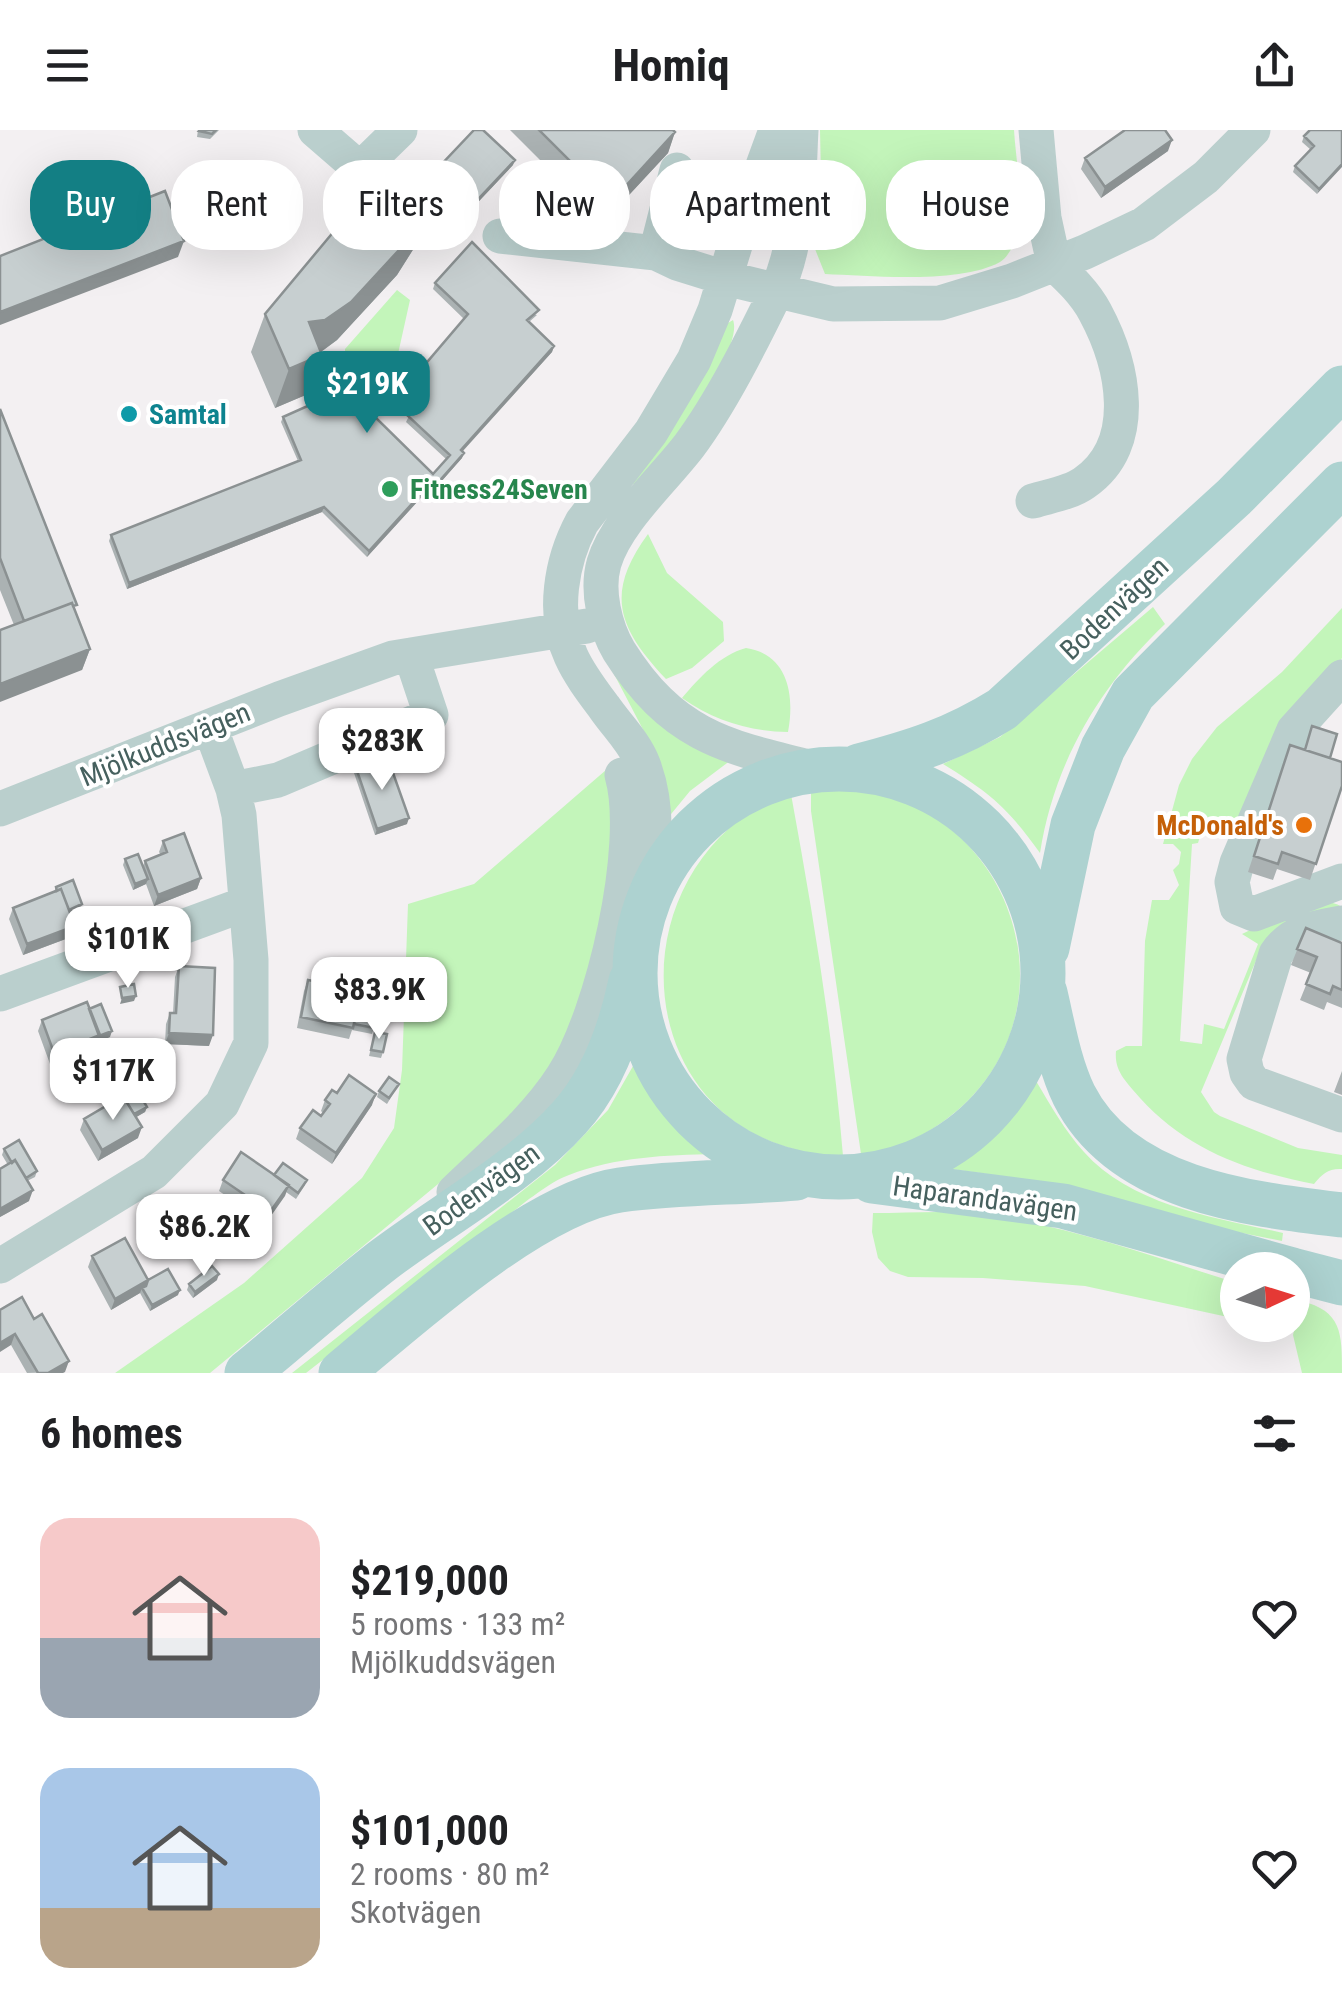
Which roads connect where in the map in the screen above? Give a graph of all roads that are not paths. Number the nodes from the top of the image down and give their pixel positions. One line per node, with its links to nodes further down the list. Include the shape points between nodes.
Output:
1 (315, 130): 2 (street, via 360,168)
2 (400, 130)
3 (776, 130): 11 (street)
4 (801, 130): 12 (street, via 793,239)
5 (1036, 130): 10 (street)
6 (1253, 130): 10 (street, via 1144,224)
7 (628, 250): 9 (street)
8 (657, 250): 9 (street)
9 (656, 253): 11 (street)
10 (1054, 264): 12 (street, via 940,302 833,304); 15 (street, via 1093,308 1122,403 1116,448 1094,475 1081,486)
11 (725, 278): 12 (street); 17 (street, via 674,398 573,538 562,582)
12 (776, 291): 16 (street, via 691,444 614,543 602,580)
13 (1342, 388): 22 (main road, Bodenvägen, via 1234,497 1002,709 932,746)
14 (1342, 484): 29 (main road, via 1134,694 1103,748 1073,825)
15 (1032, 501)
16 (607, 621): 17 (street, Mjölkuddsvägen); 22 (street, via 640,684 678,719 726,743)
17 (564, 632): 18 (street, Mjölkuddsvägen); 20 (street)
18 (411, 655): 21 (street, Mjölkuddsvägen); 23 (street, via 431,715 278,780)
19 (1342, 677): 25 (street, via 1294,730 1232,882 1237,907 1254,914)
20 (603, 706): 28 (street, via 638,752 652,797 654,860); 35 (street, via 630,823 604,974 586,1031 564,1076 536,1111)
21 (210, 727): 23 (street); 24 (street, Mjölkuddsvägen)
22 (835, 769): 28 (main road, Bodenvägen, via 766,783 712,814 673,855 652,892); 29 (main road, via 925,788 991,836 1032,905)
23 (233, 789): 26 (street)
24 (0, 810)
25 (1342, 881)
26 (245, 904): 30 (street); 36 (street, via 251,1043 222,1104 154,1172)
27 (1342, 923): 31 (street, via 1309,929 1283,944 1244,1059 1254,1084)
28 (638, 940): 32 (main road, via 638,1006 671,1090 721,1140 768,1165); 35 (main road, Bodenvägen, via 616,1040 572,1116 545,1143)
29 (1043, 975): 32 (main road, via 1038,1023 1021,1067 976,1126 919,1162 882,1174); 33 (main road, via 1073,1094 1107,1139 1179,1183 1256,1205)
30 (0, 994)
31 (1342, 1115)
32 (831, 1177): 34 (main road, Haparandavägen, via 1063,1206); 40 (main road, via 618,1190 564,1208 458,1279)
33 (1342, 1216)
34 (1228, 1252)
35 (381, 1262): 39 (main road, Bodenvägen)
36 (0, 1266)
37 (1310, 1275): 38 (main road, Haparandavägen)
38 (1342, 1284)
39 (248, 1373)
40 (341, 1373)

